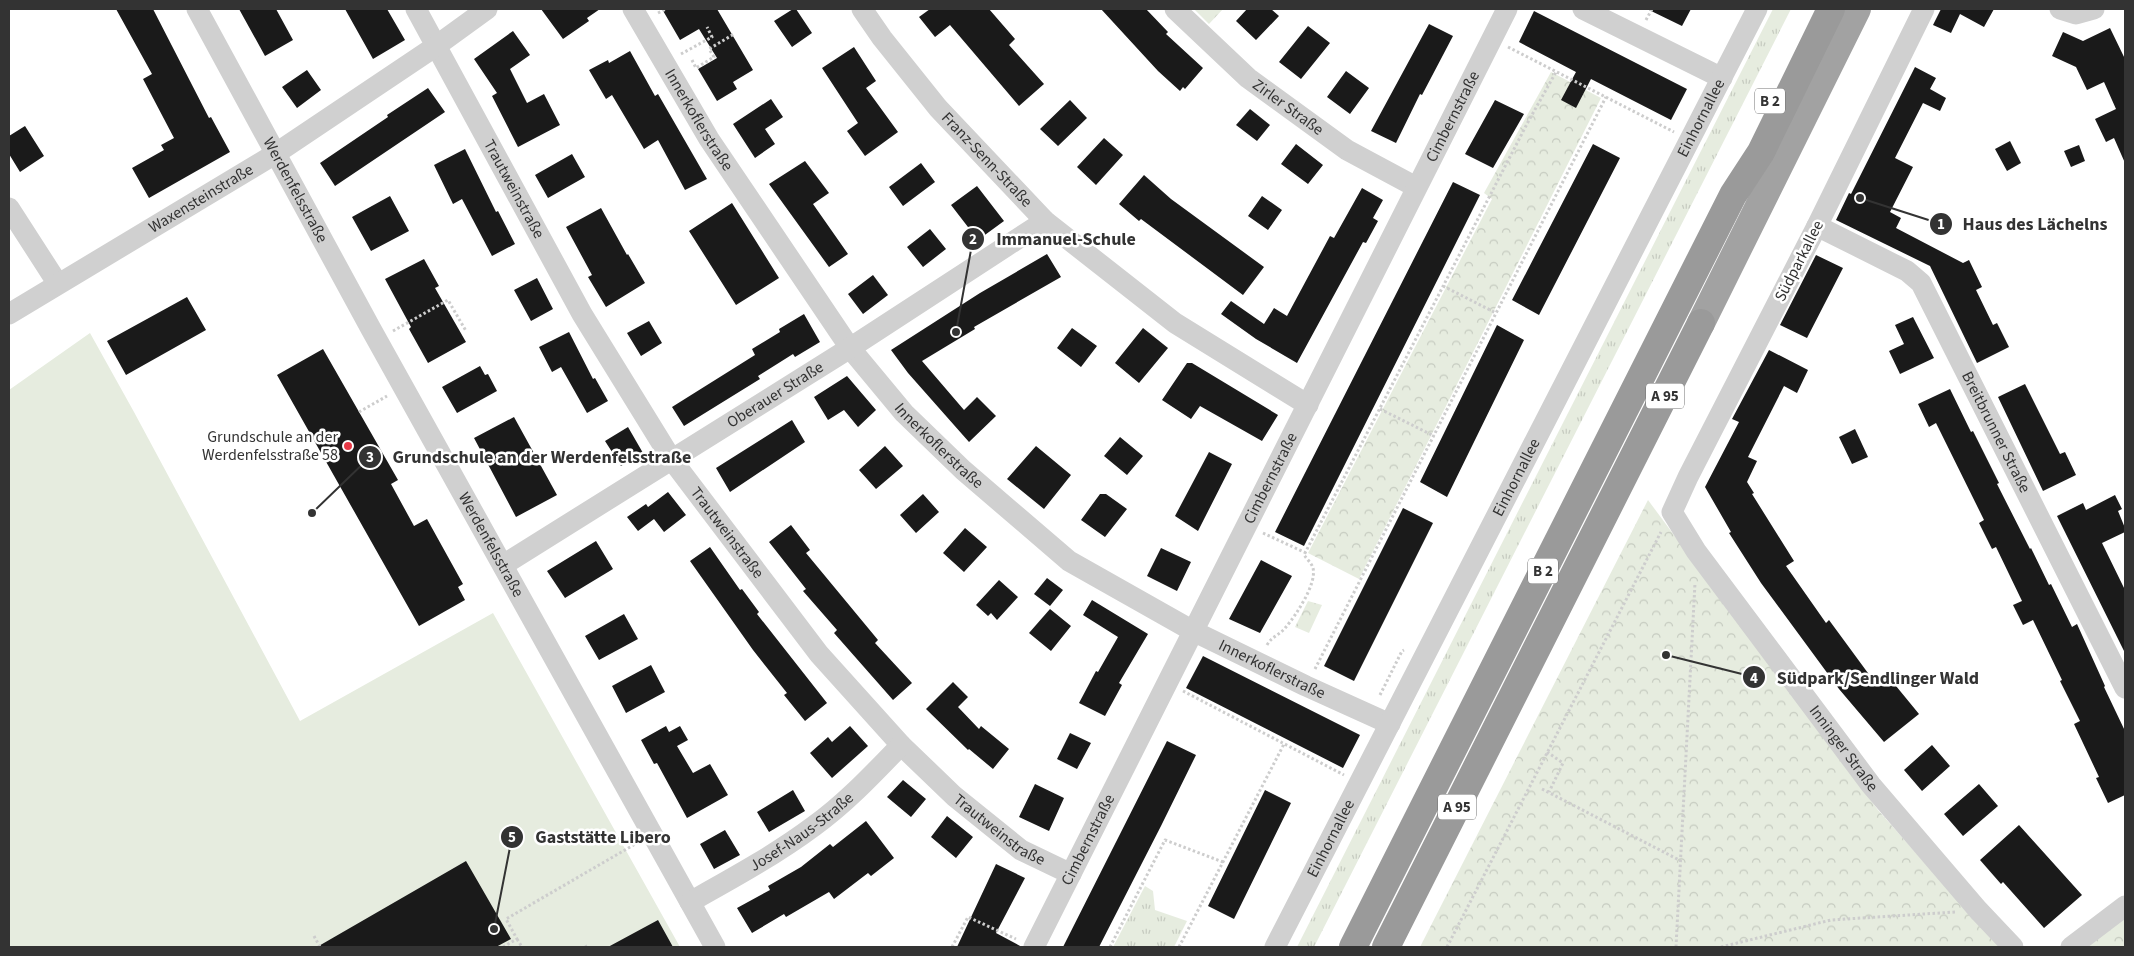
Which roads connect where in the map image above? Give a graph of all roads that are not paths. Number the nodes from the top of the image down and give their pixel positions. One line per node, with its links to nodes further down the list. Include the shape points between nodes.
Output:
1 (197, 9): 20 (street, Werdenfelsstraße)
2 (416, 9): 17 (street, Trautweinstraße)
3 (487, 9): 17 (street, Waxensteinstraße)
4 (633, 9): 28 (street, Innerkoflerstraße, via 709,139)
5 (862, 9): 24 (street, Franz-Senn-Straße, via 938,108)
6 (1175, 9): 21 (street, Zirler Straße, via 1248,78 1348,150)
7 (1507, 9): 21 (street, Cimbernstraße)
8 (1583, 9): 18 (street)
9 (1757, 9): 18 (street, Einhornallee)
10 (1813, 9): 22 (highway, B 2, via 1749,145)
11 (1832, 9): 22 (highway, via 1761,152)
12 (1858, 9): 19 (highway)
13 (1878, 9): 19 (highway, via 1823,113)
14 (1924, 9): 25 (street, Südparkallee)
15 (2060, 9): 16 (street, via 2076,14)
16 (2094, 9)
17 (436, 46): 20 (street, Waxensteinstraße); 30 (street, Trautweinstraße, via 582,314)
18 (1722, 78): 35 (street, Einhornallee)
19 (1788, 151): 44 (highway, A 95)
20 (275, 154): 26 (street, Waxensteinstraße); 32 (street, Werdenfelsstraße)
21 (1416, 186): 29 (street, Cimbernstraße)
22 (1733, 196): 43 (highway, B 2)
23 (9, 208): 26 (street)
24 (1045, 221): 28 (street, Oberauer Straße); 29 (street, Franz-Senn-Straße, via 1175,323)
25 (1817, 226): 31 (street, Südparkallee); 34 (street, Breitbrunner Straße, via 1907,271 1920,283)
26 (58, 284): 27 (street, Waxensteinstraße)
27 (9, 314)
28 (850, 348): 30 (street, Oberauer Straße); 33 (street, Innerkoflerstraße, via 904,413 963,470 1068,561)
29 (1308, 405): 33 (street, Cimbernstraße)
30 (672, 460): 32 (street, Oberauer Straße); 36 (street, Trautweinstraße, via 819,654)
31 (1672, 512): 45 (street, Inninger Straße, via 1696,551 1871,785)
32 (503, 566): 38 (street, Werdenfelsstraße)
33 (1193, 630): 35 (street, Innerkoflerstraße); 37 (street, Cimbernstraße)
34 (2125, 688)
35 (1390, 724): 42 (street, Einhornallee)
36 (901, 745): 37 (street, Trautweinstraße, via 954,796 1021,850); 38 (street, Josef-Naus-Straße, via 871,777 816,825 758,865)
37 (1071, 874): 40 (street, Cimbernstraße)
38 (690, 902): 41 (street, Werdenfelsstraße)
39 (2125, 906): 46 (street)
40 (1025, 944)
41 (715, 947)
42 (1275, 947)
43 (1352, 947)
44 (1386, 947)
45 (2013, 947)
46 (2071, 947)

